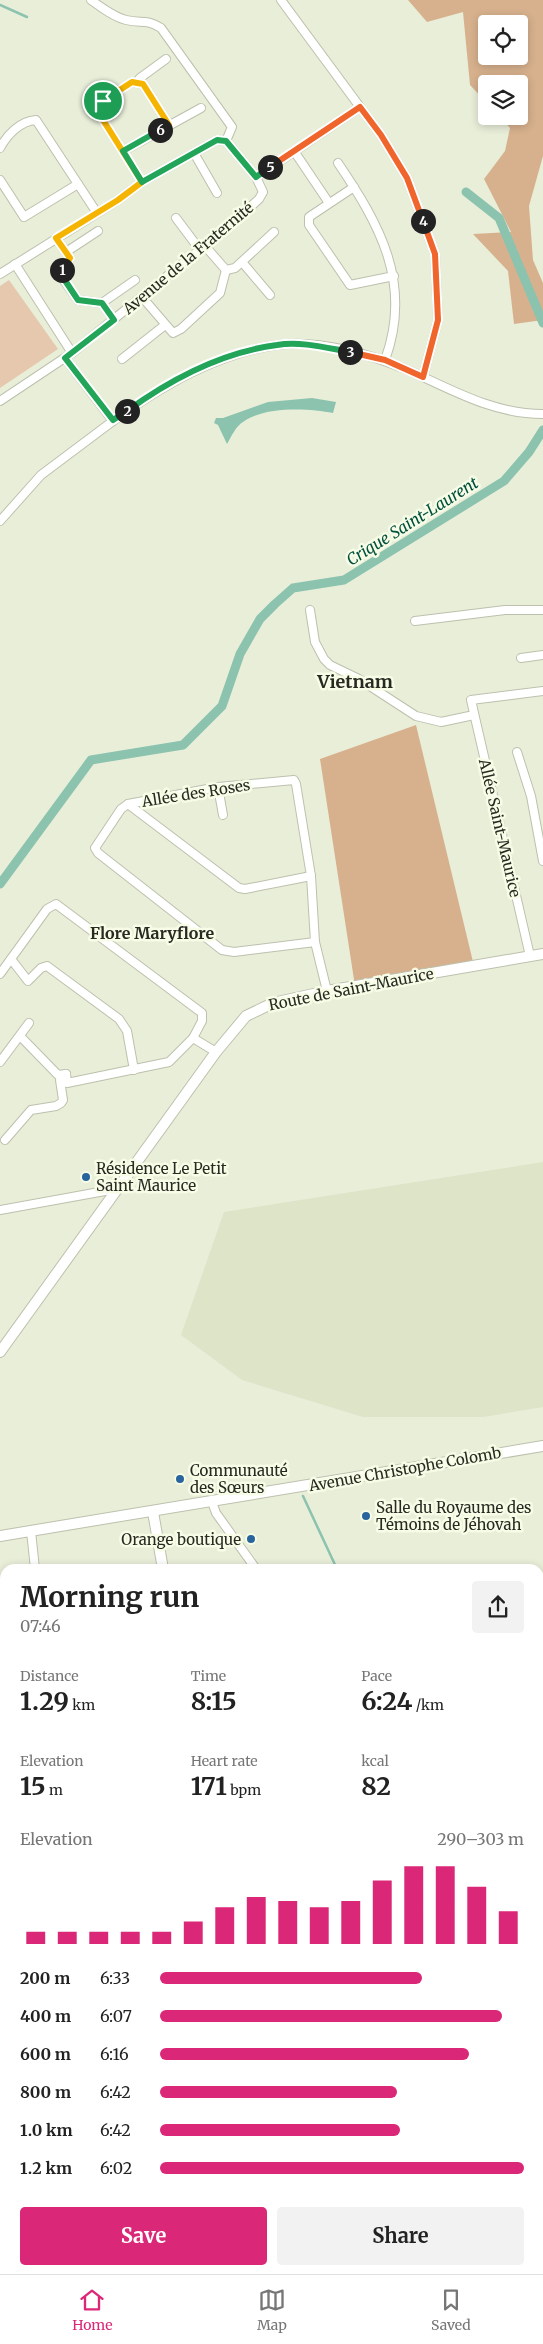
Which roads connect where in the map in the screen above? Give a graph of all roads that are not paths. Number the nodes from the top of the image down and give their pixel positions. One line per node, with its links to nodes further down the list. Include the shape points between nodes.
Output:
1 (92, 0): 8 (street, via 127,21 149,21 161,28 232,127)
2 (281, 0): 5 (street)
3 (166, 60): 4 (street)
4 (137, 82): 7 (street, via 143,84); 10 (street, via 96,105)
5 (360, 107): 11 (street); 43 (street, via 407,178 435,254 438,320)
6 (201, 108): 7 (street)
7 (169, 125): 10 (street)
8 (226, 141): 12 (street, via 217,140); 14 (street)
9 (0, 148): 17 (street, via 8,135 36,120)
10 (123, 151): 16 (street)
11 (294, 151): 14 (street); 20 (street)
12 (194, 153): 16 (street); 19 (street)
13 (338, 163): 18 (street)
14 (256, 177): 26 (street, Avenue de la Fraternité, via 262,192 259,199)
15 (0, 180): 17 (street, via 24,217)
16 (142, 182): 21 (street)
17 (78, 184): 21 (street)
18 (354, 187): 20 (street); 32 (street, via 388,253)
19 (217, 193)
20 (329, 203): 32 (street, via 308,221 346,282 354,285)
21 (97, 213): 25 (street)
22 (176, 218): 26 (street)
23 (98, 230): 27 (street)
24 (274, 232): 28 (street)
25 (56, 238): 27 (street); 29 (street)
26 (203, 248): 30 (street); 35 (street, Avenue de la Fraternité)
27 (66, 252): 36 (street, via 70,258 62,276 78,300)
28 (242, 262): 30 (street); 34 (street)
29 (15, 264): 31 (street); 39 (street)
30 (226, 270): 38 (street, via 220,293 181,329 173,333)
31 (0, 274)
32 (394, 276): 42 (street, via 394,331)
33 (135, 280): 36 (street)
34 (270, 295)
35 (142, 297): 37 (street, Avenue de la Fraternité); 38 (street)
36 (102, 303): 37 (street)
37 (114, 320): 39 (street, Avenue de la Fraternité)
38 (165, 325): 41 (street)
39 (72, 353): 40 (street, Avenue de la Fraternité)
40 (65, 358): 44 (street, Avenue de la Fraternité); 46 (street)
41 (122, 360)
42 (385, 360): 43 (street); 46 (street, via 301,344 234,354 174,381)
43 (423, 377): 45 (street, via 488,406)
44 (0, 401)
45 (543, 414)
46 (113, 420): 47 (street, via 41,476)
47 (0, 521)
48 (310, 610): 54 (street, via 315,642 330,665 416,716 441,722)
49 (543, 610): 50 (street, via 505,610)
50 (415, 621)
51 (543, 655): 52 (street)
52 (521, 658)
53 (543, 691): 54 (street, Allée Saint-Maurice, via 471,700)
54 (474, 715): 63 (street, Allée Saint-Maurice)
55 (517, 752): 59 (street, via 531,796)
56 (218, 787): 57 (street, Allée des Roses); 58 (street); 60 (street, Allée des Roses, via 294,780)
57 (128, 804): 60 (street, via 239,888); 61 (street, Allée des Roses, via 96,845 96,851 215,946 234,952)
58 (223, 815)
59 (543, 861)
60 (311, 876): 61 (street, Allée des Roses)
61 (315, 942): 66 (street, Allée des Roses)
62 (543, 954): 63 (street, Route de Saint-Maurice)
63 (530, 956): 66 (street, Route de Saint-Maurice)
64 (11, 959): 65 (street); 69 (street, via 49,907 56,904 200,1011 203,1018); 72 (street, via 28,981 47,966 119,1020 127,1031)
65 (0, 974)
66 (327, 991): 70 (street, Route de Saint-Maurice, via 260,1007 239,1022)
67 (29, 1023): 68 (street)
68 (20, 1036): 71 (street); 73 (street, via 58,1075)
69 (193, 1038): 70 (street); 72 (street, via 169,1062)
70 (216, 1052): 75 (street, Route de Saint-Maurice)
71 (0, 1062)
72 (134, 1070): 73 (street, via 67,1083)
73 (66, 1074): 74 (street, via 60,1080 61,1103 31,1110)
74 (5, 1140)
75 (116, 1189): 76 (street); 77 (street, Route de Saint-Maurice)
76 (0, 1210)
77 (2, 1346)
78 (543, 1446): 79 (street, Avenue Christophe Colomb)
79 (212, 1502): 80 (street, Avenue Christophe Colomb); 85 (street, via 216,1513)
80 (154, 1512): 81 (street, Avenue Christophe Colomb); 84 (street)
81 (30, 1531): 82 (street, Avenue Christophe Colomb); 83 (street)
82 (0, 1536)
83 (34, 1564)
84 (162, 1564)
85 (252, 1564)

